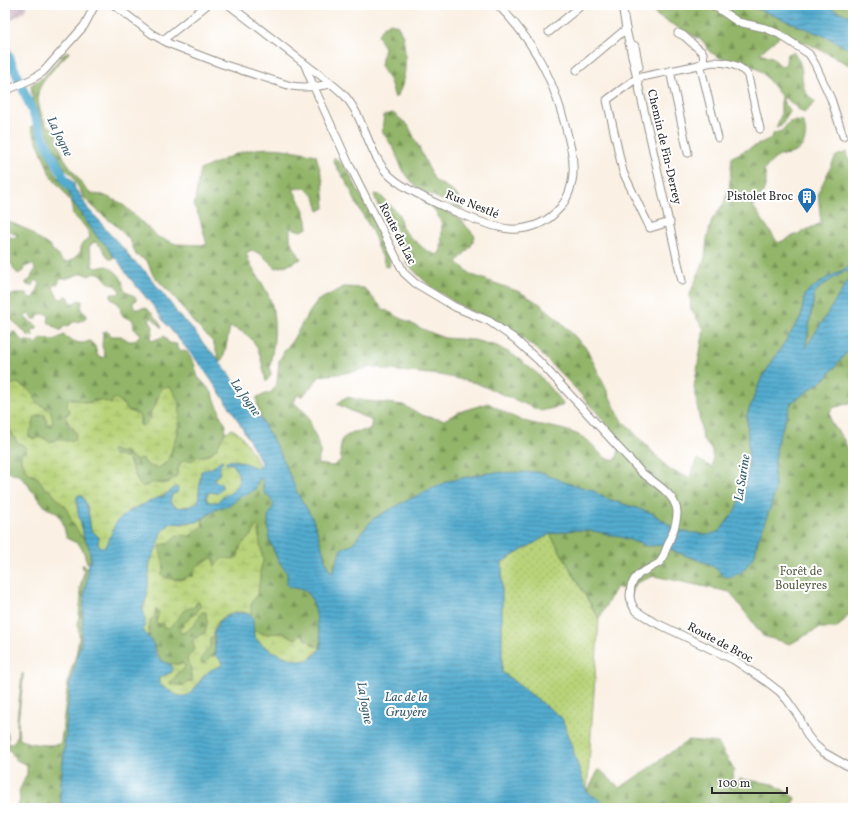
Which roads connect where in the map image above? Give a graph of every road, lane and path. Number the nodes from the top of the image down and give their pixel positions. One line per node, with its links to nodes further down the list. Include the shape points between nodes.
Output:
1 (95, 5): 20 (street, via 84,26 43,72)
2 (114, 5): 12 (street)
3 (207, 5): 12 (street)
4 (229, 5): 13 (street, Rue Nestlé)
5 (498, 5): 18 (street, Rue Nestlé, via 529,41 542,64 557,97 572,155 572,185 567,197 556,213 540,224 521,229 508,229 484,223 404,186 384,168 353,107)
6 (582, 5): 10 (street)
7 (622, 5): 9 (street, Chemin de Fin-Derrey)
8 (713, 5): 22 (street, via 738,22 780,34 809,54 831,99)
9 (626, 29): 15 (street); 17 (street, Chemin de Fin-Derrey)
10 (549, 32)
11 (678, 34): 14 (street, via 684,36 703,53)
12 (163, 40): 19 (street, via 222,64 303,88)
13 (304, 63): 18 (street, Rue Nestlé); 19 (street, Route du Lac)
14 (702, 64): 16 (street); 21 (street, via 725,62 744,70 748,76); 23 (street)
15 (577, 70)
16 (670, 71): 17 (street); 24 (street)
17 (636, 76): 25 (street, Chemin de Fin-Derrey); 25 (street, Chemin de Fin-Derrey, via 607,100 623,172 650,228)
18 (331, 84): 19 (street)
19 (314, 87): 27 (street, Route du Lac, via 348,162 404,273 455,307 489,321 516,339 642,473 671,495 677,506 678,519)
20 (8, 90)
21 (760, 129)
22 (843, 136)
23 (718, 138)
24 (688, 153)
25 (670, 222): 26 (street, Chemin de Fin-Derrey)
26 (682, 281)
27 (663, 557): 28 (street, Route de Broc, via 659,563 643,571 634,580 630,596 635,610 652,621 731,658 767,682 791,705 815,745)
28 (853, 769)

